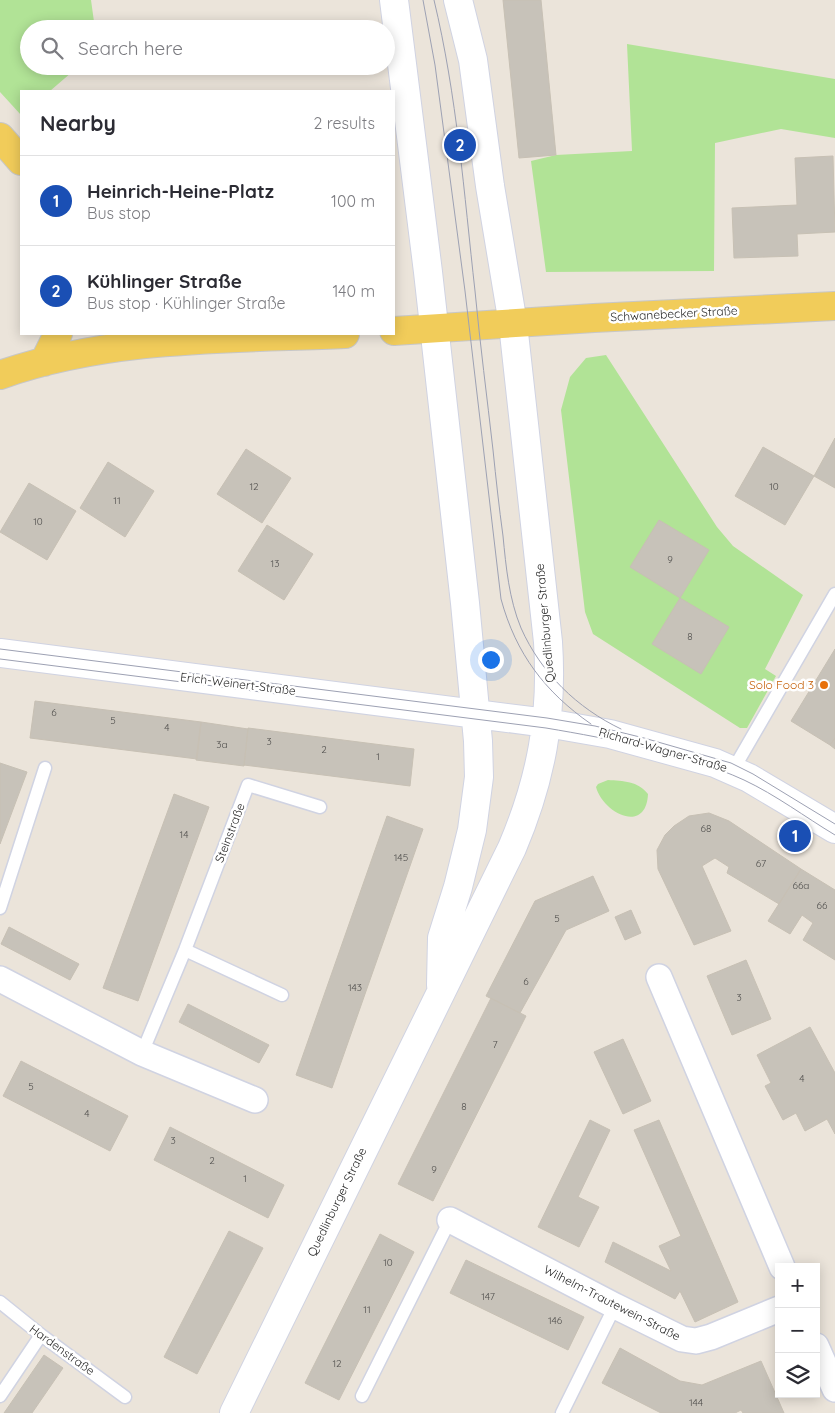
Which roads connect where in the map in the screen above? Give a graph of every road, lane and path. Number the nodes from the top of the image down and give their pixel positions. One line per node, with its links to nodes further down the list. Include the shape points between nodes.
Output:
1 (394, 0): 7 (main road, Quedlinburger Straße)
2 (458, 0): 6 (main road, Quedlinburger Straße, via 473,60)
3 (0, 137): 4 (main road)
4 (20, 160)
5 (835, 306): 6 (main road, Schwanebecker Straße)
6 (513, 324): 7 (main road, Schwanebecker Straße); 17 (main road, Quedlinburger Straße, via 551,675)
7 (434, 330): 8 (main road, Schwanebecker Straße); 16 (main road, Quedlinburger Straße)
8 (395, 331)
9 (58, 335): 12 (main road)
10 (303, 335): 11 (main road)
11 (178, 338): 12 (main road)
12 (44, 362): 13 (main road)
13 (0, 375)
14 (835, 594): 19 (lane)
15 (0, 653): 16 (main road, Erich-Weinert-Straße)
16 (476, 714): 17 (main road, Richard-Wagner-Straße); 26 (main road, Quedlinburger Straße, via 479,777 472,830 442,938)
17 (547, 723): 19 (main road, Richard-Wagner-Straße, via 610,734); 26 (main road, Quedlinburger Straße, via 536,784 524,822)
18 (45, 768): 22 (lane)
19 (733, 770): 21 (main road, Richard-Wagner-Straße)
20 (320, 807): 23 (lane, Steinstraße, via 248,785)
21 (835, 829)
22 (0, 908)
23 (185, 950): 27 (lane); 28 (lane, Steinstraße)
24 (659, 977): 31 (street)
25 (0, 979): 28 (street)
26 (441, 991): 41 (main road, Quedlinburger Straße)
27 (282, 995)
28 (142, 1053): 29 (street)
29 (255, 1100)
30 (450, 1220): 33 (street, Wilhelm-Trautewein-Straße); 40 (lane)
31 (780, 1263)
32 (0, 1302): 35 (lane, Hardenstraße)
33 (615, 1306): 34 (street, Wilhelm-Trautewein-Straße, via 682,1339 696,1341); 42 (lane)
34 (775, 1311)
35 (41, 1335): 38 (lane); 39 (lane, Hardenstraße)
36 (819, 1353): 37 (street)
37 (835, 1389)
38 (0, 1396)
39 (125, 1396)
40 (362, 1396)
41 (234, 1413)
42 (562, 1413)

